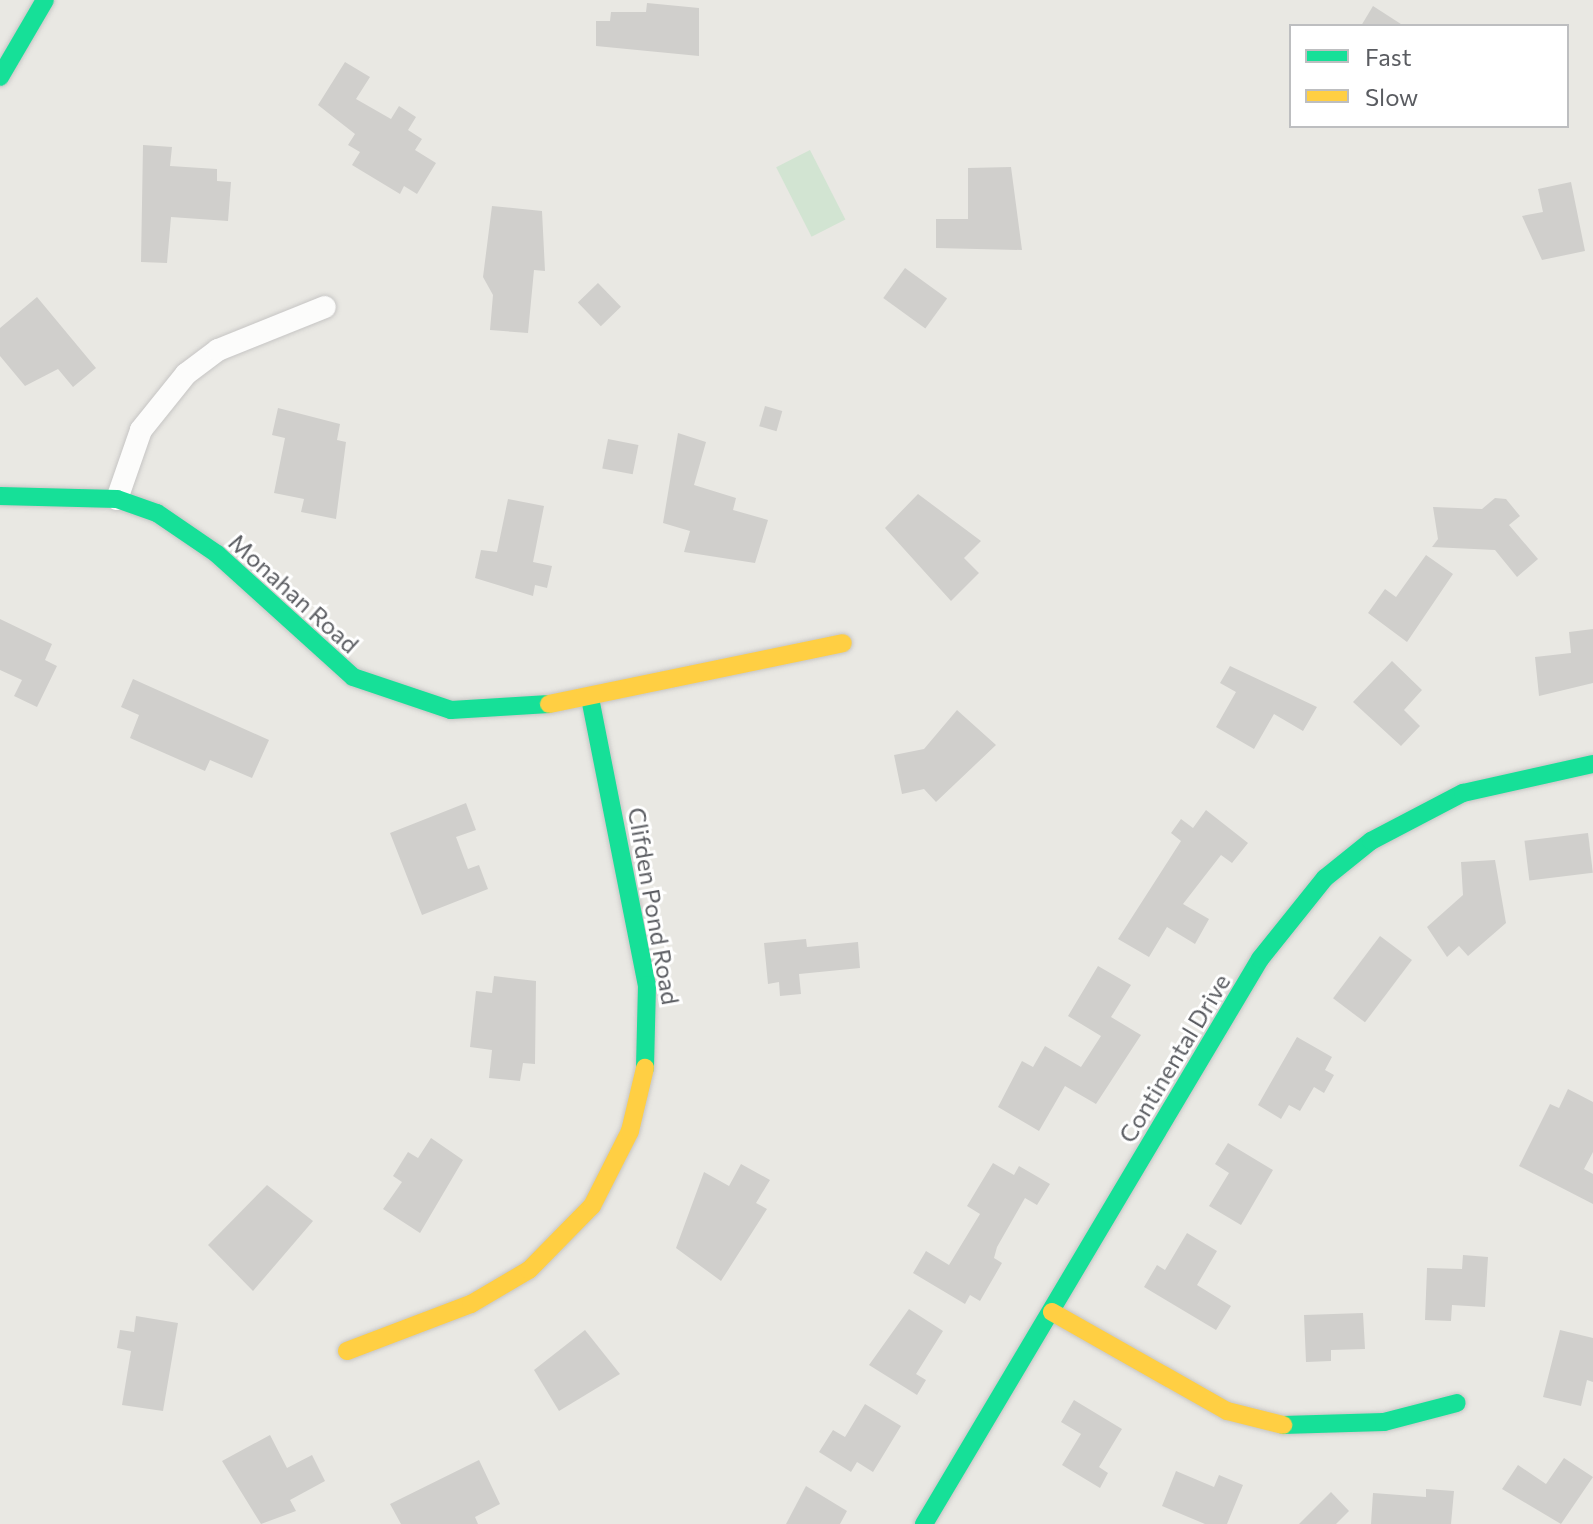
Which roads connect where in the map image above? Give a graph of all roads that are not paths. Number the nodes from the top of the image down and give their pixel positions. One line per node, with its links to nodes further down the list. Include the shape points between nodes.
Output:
1 (45, 0): 2 (street)
2 (0, 77)
3 (325, 307): 5 (street, via 218,350 186,374 141,430)
4 (0, 496): 5 (street, Monahan Road)
5 (117, 499): 7 (street, Monahan Road, via 157,513 217,554 315,648 378,690 491,713)
6 (843, 643): 7 (street, Monahan Road)
7 (590, 698): 10 (street, Clifden Pond Road, via 647,985 648,1056 630,1131 592,1206 529,1270 471,1304)
8 (1593, 764): 9 (street, Continental Drive, via 1463,793 1371,841 1325,878 1260,959)
9 (1052, 1312): 11 (street, via 1227,1411 1281,1425 1384,1422); 12 (street, Continental Drive)
10 (347, 1351)
11 (1457, 1403)
12 (924, 1524)

